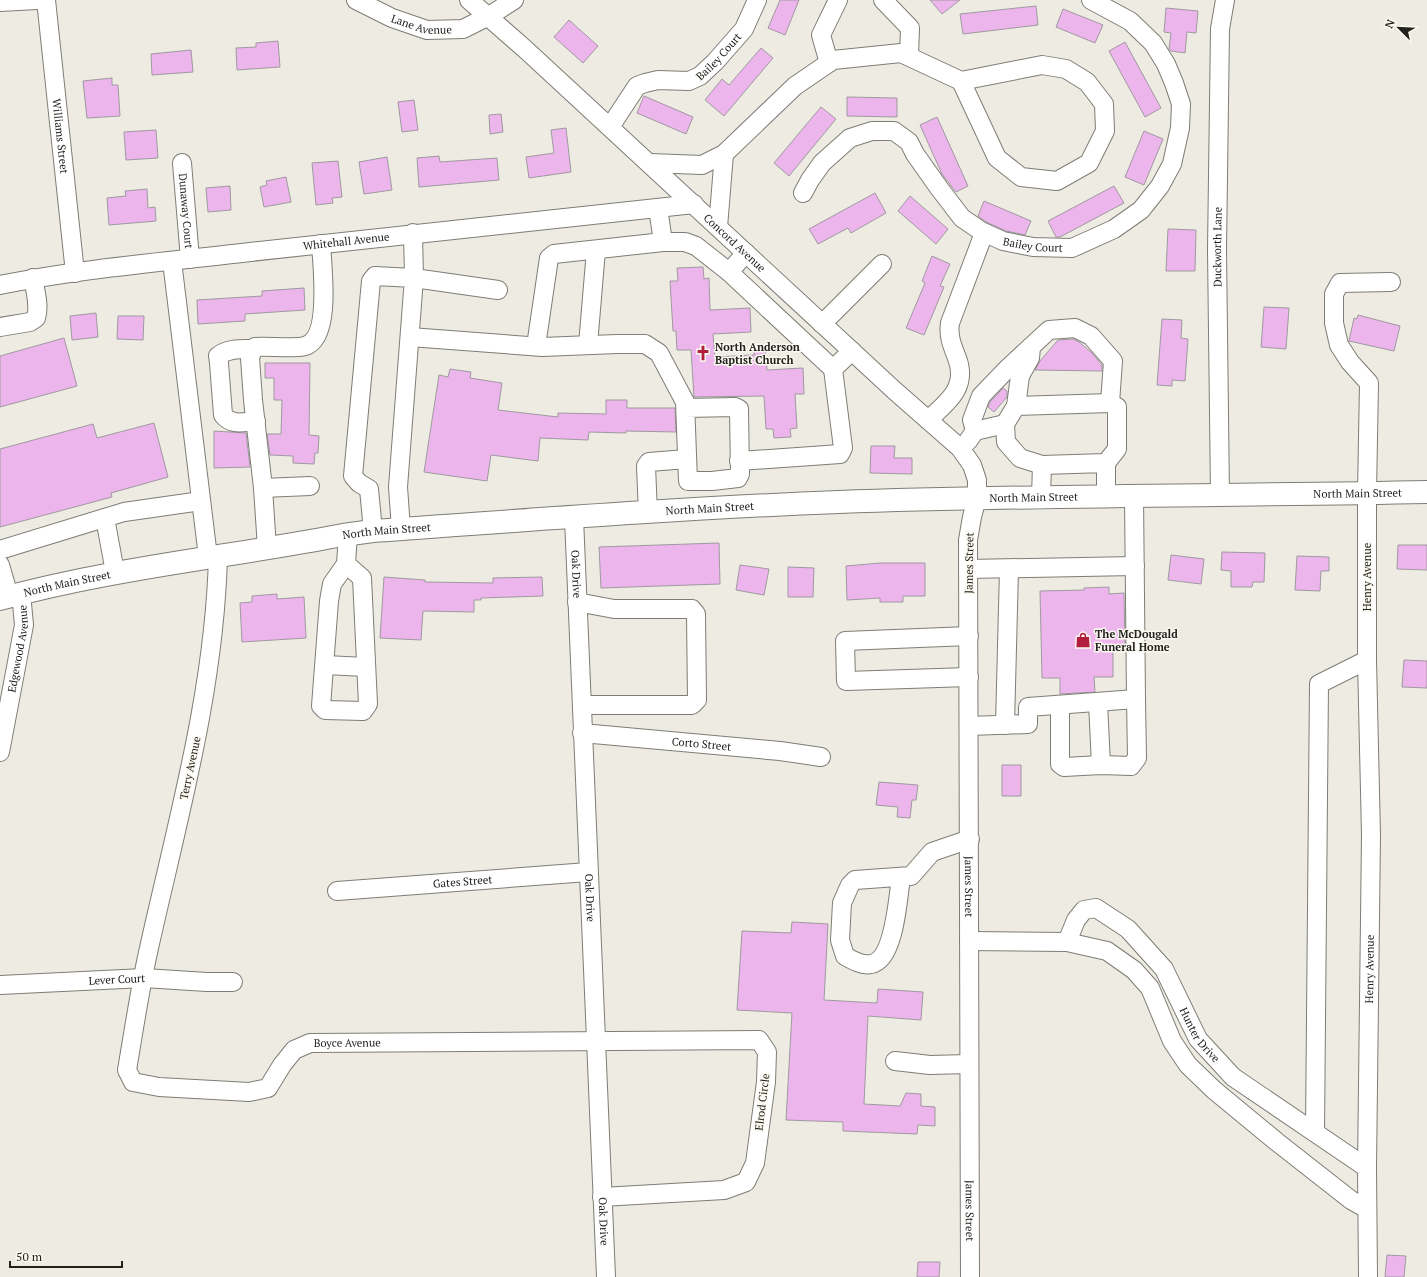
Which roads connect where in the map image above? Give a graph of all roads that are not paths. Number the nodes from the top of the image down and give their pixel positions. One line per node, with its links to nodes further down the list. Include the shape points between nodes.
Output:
1 (37, 0): 11 (street)
2 (46, 0): 34 (street, Williams Street)
3 (356, 0): 12 (street, Lane Avenue, via 392,18 427,30 463,29)
4 (469, 0): 12 (street, Concord Avenue)
5 (514, 0): 12 (street, Lane Avenue)
6 (757, 0): 16 (street, Bailey Court, via 744,30 700,76 689,81 658,80 637,86)
7 (838, 0): 14 (street, via 821,35)
8 (883, 0): 13 (street, via 910,28)
9 (1091, 0): 24 (street, Bailey Court, via 1130,21 1153,43 1166,64 1181,104 1180,128 1172,164 1160,186 1141,210 1114,229 1072,248 1003,241)
10 (1225, 0): 69 (street, Duckworth Lane, via 1220,30 1217,250)
11 (0, 2)
12 (489, 16): 16 (street, Concord Avenue)
13 (909, 56): 14 (street, via 901,53 833,60); 15 (street)
14 (829, 63): 17 (street, via 795,86)
15 (961, 81): 15 (street, via 1042,64 1066,69 1087,82 1104,104 1105,131 1090,163 1057,182 1021,177 997,158)
16 (610, 127): 19 (street, Concord Avenue)
17 (724, 154): 19 (street, via 702,165); 23 (street)
18 (182, 163): 30 (street, Dunaway Court)
19 (650, 163): 21 (street, Concord Avenue)
20 (803, 193): 24 (street, Bailey Court, via 822,163 850,138 872,131 894,130 909,142 962,218)
21 (694, 204): 22 (street, Whitehall Avenue); 23 (street, Concord Avenue)
22 (658, 208): 25 (street, Whitehall Avenue); 26 (street)
23 (718, 227): 29 (street, Concord Avenue)
24 (984, 232): 52 (street, via 950,323 949,333 959,364 960,380 949,400)
25 (413, 233): 27 (street, Whitehall Avenue); 36 (street)
26 (663, 242): 28 (street); 33 (street, via 685,242 696,246)
27 (321, 244): 30 (street, Whitehall Avenue); 46 (street, via 324,303 321,323 314,340 304,346)
28 (596, 250): 43 (street); 44 (street, via 554,254 548,258)
29 (746, 253): 33 (street); 40 (street, Concord Avenue)
30 (190, 259): 31 (street, Whitehall Avenue)
31 (172, 261): 34 (street, Whitehall Avenue); 74 (street, Terry Avenue)
32 (882, 264): 40 (street)
33 (729, 272): 48 (street)
34 (75, 273): 35 (street, Whitehall Avenue)
35 (33, 278): 38 (street, Whitehall Avenue); 41 (street, via 37,300 36,318 30,322)
36 (414, 278): 39 (street); 42 (street); 66 (street, via 375,276 371,281 353,476)
37 (1391, 282): 68 (street, Henry Avenue, via 1340,283 1334,294 1334,323 1339,345 1369,383)
38 (0, 285)
39 (498, 290)
40 (822, 324): 47 (street, Concord Avenue)
41 (0, 327)
42 (410, 337): 44 (street); 64 (street)
43 (588, 345): 44 (street); 51 (street, via 644,344 659,353 686,402)
44 (536, 346)
45 (1031, 347): 49 (street, via 1049,330 1075,328 1091,336 1113,361); 50 (street, via 1030,358 1020,376); 55 (street, via 981,396 972,420)
46 (253, 349): 53 (street, via 250,358); 53 (street, via 230,350 218,356 223,415 232,422)
47 (852, 351): 48 (street); 52 (street, Concord Avenue)
48 (833, 369): 60 (street, via 843,448 840,454)
49 (1110, 404): 50 (street); 58 (street, via 1117,407 1118,449)
50 (1016, 406): 54 (street)
51 (686, 408): 57 (street); 60 (street, via 739,409)
52 (928, 420): 56 (street, Concord Avenue)
53 (256, 421): 65 (street)
54 (1005, 424): 55 (street); 59 (street, via 1006,442 1010,447 1020,458)
55 (975, 431): 56 (street)
56 (962, 450): 73 (street, Concord Avenue, via 972,465 977,480)
57 (687, 459): 61 (street); 78 (street, via 649,462 646,466)
58 (1106, 463): 59 (street); 70 (street)
59 (1042, 465): 72 (street)
60 (739, 469): 62 (street); 75 (street)
61 (688, 481): 62 (street); 77 (street)
62 (712, 481): 76 (street)
63 (310, 486): 65 (street)
64 (398, 487): 66 (street); 81 (street)
65 (264, 488): 84 (street)
66 (369, 489): 82 (street)
67 (1427, 492): 68 (main road, North Main Street)
68 (1367, 493): 69 (main road, North Main Street); 96 (street, Henry Avenue)
69 (1220, 495): 71 (main road, North Main Street)
70 (1106, 496): 71 (main road, North Main Street); 72 (main road, North Main Street)
71 (1134, 496): 89 (street)
72 (1040, 497): 73 (main road, North Main Street)
73 (977, 498): 75 (main road, North Main Street); 90 (street, James Street, via 968,540)
74 (201, 501): 79 (street, via 124,512); 86 (street, Terry Avenue)
75 (740, 508): 76 (main road, North Main Street)
76 (713, 509): 77 (main road, North Main Street)
77 (689, 511): 78 (main road, North Main Street)
78 (648, 513): 80 (main road, North Main Street)
79 (105, 518): 85 (street); 92 (street)
80 (574, 518): 81 (main road, North Main Street); 94 (street, Oak Drive)
81 (401, 529): 82 (main road, North Main Street)
82 (373, 531): 83 (main road, North Main Street)
83 (348, 534): 84 (main road, North Main Street); 87 (street)
84 (267, 548): 86 (main road, North Main Street)
85 (0, 550)
86 (213, 556): 92 (main road, North Main Street); 116 (street, Terry Avenue, via 217,599 206,687)
87 (346, 564): 97 (street, via 332,584); 98 (street, via 362,578)
88 (0, 565): 93 (street, Edgewood Avenue)
89 (1135, 566): 91 (street); 100 (street)
90 (968, 569): 91 (street); 95 (street, James Street)
91 (1009, 569): 104 (street)
92 (115, 572): 93 (main road, North Main Street)
93 (10, 596): 107 (street, Edgewood Avenue, via 24,625)
94 (577, 602): 102 (street, Oak Drive); 102 (street, via 614,609 692,609 696,614 697,700 692,705)
95 (968, 636): 99 (street, James Street); 99 (street, via 845,641 846,681)
96 (1367, 660): 122 (street, via 1320,684); 123 (street, Henry Avenue, via 1371,835)
97 (325, 665): 98 (street); 98 (street, via 321,706 325,710 363,711 368,704)
98 (366, 667)
99 (969, 677): 105 (street, James Street)
100 (1136, 699): 101 (street); 109 (street, via 1138,758 1131,766)
101 (1098, 702): 103 (street); 109 (street)
102 (582, 705): 106 (street, Oak Drive)
103 (1060, 705): 104 (street, via 1028,708 1028,724); 109 (street, via 1060,764 1064,767)
104 (1005, 725): 105 (street)
105 (969, 726): 110 (street, James Street)
106 (582, 734): 108 (street, Corto Street, via 780,751); 111 (street, Oak Drive)
107 (0, 752)
108 (821, 757)
109 (1101, 765)
110 (970, 839): 112 (street, via 932,852 911,876); 114 (street, James Street)
111 (588, 872): 113 (street, Gates Street); 119 (street, Oak Drive)
112 (901, 877): 112 (street, via 855,880 850,885 842,903 840,940 845,956 860,963 872,964 886,951 894,926)
113 (337, 891)
114 (969, 941): 115 (street); 121 (street, James Street)
115 (1067, 942): 122 (street, Hunter Drive, via 1076,920 1084,910 1096,908 1128,929 1164,969 1198,1039 1233,1077); 125 (street, via 1107,951 1134,970 1150,988 1172,1041 1188,1065 1276,1142 1351,1200)
116 (144, 978): 117 (street, Lever Court); 118 (street, Lever Court); 119 (street, Boyce Avenue, via 127,1070 133,1082 159,1087 249,1092 268,1088 294,1050 310,1043)
117 (233, 982)
118 (0, 985)
119 (596, 1040): 124 (street, Oak Drive); 124 (street, Elrod Circle, via 759,1040 767,1052 766,1082 755,1163 746,1182 724,1190)
120 (895, 1061): 121 (street, via 930,1065)
121 (969, 1064): 127 (street, James Street)
122 (1315, 1132): 123 (street, Hunter Drive)
123 (1368, 1168): 125 (street, Henry Avenue)
124 (602, 1196): 126 (street, Oak Drive)
125 (1367, 1209): 128 (street, Henry Avenue)
126 (606, 1277)
127 (970, 1277)
128 (1368, 1277)

